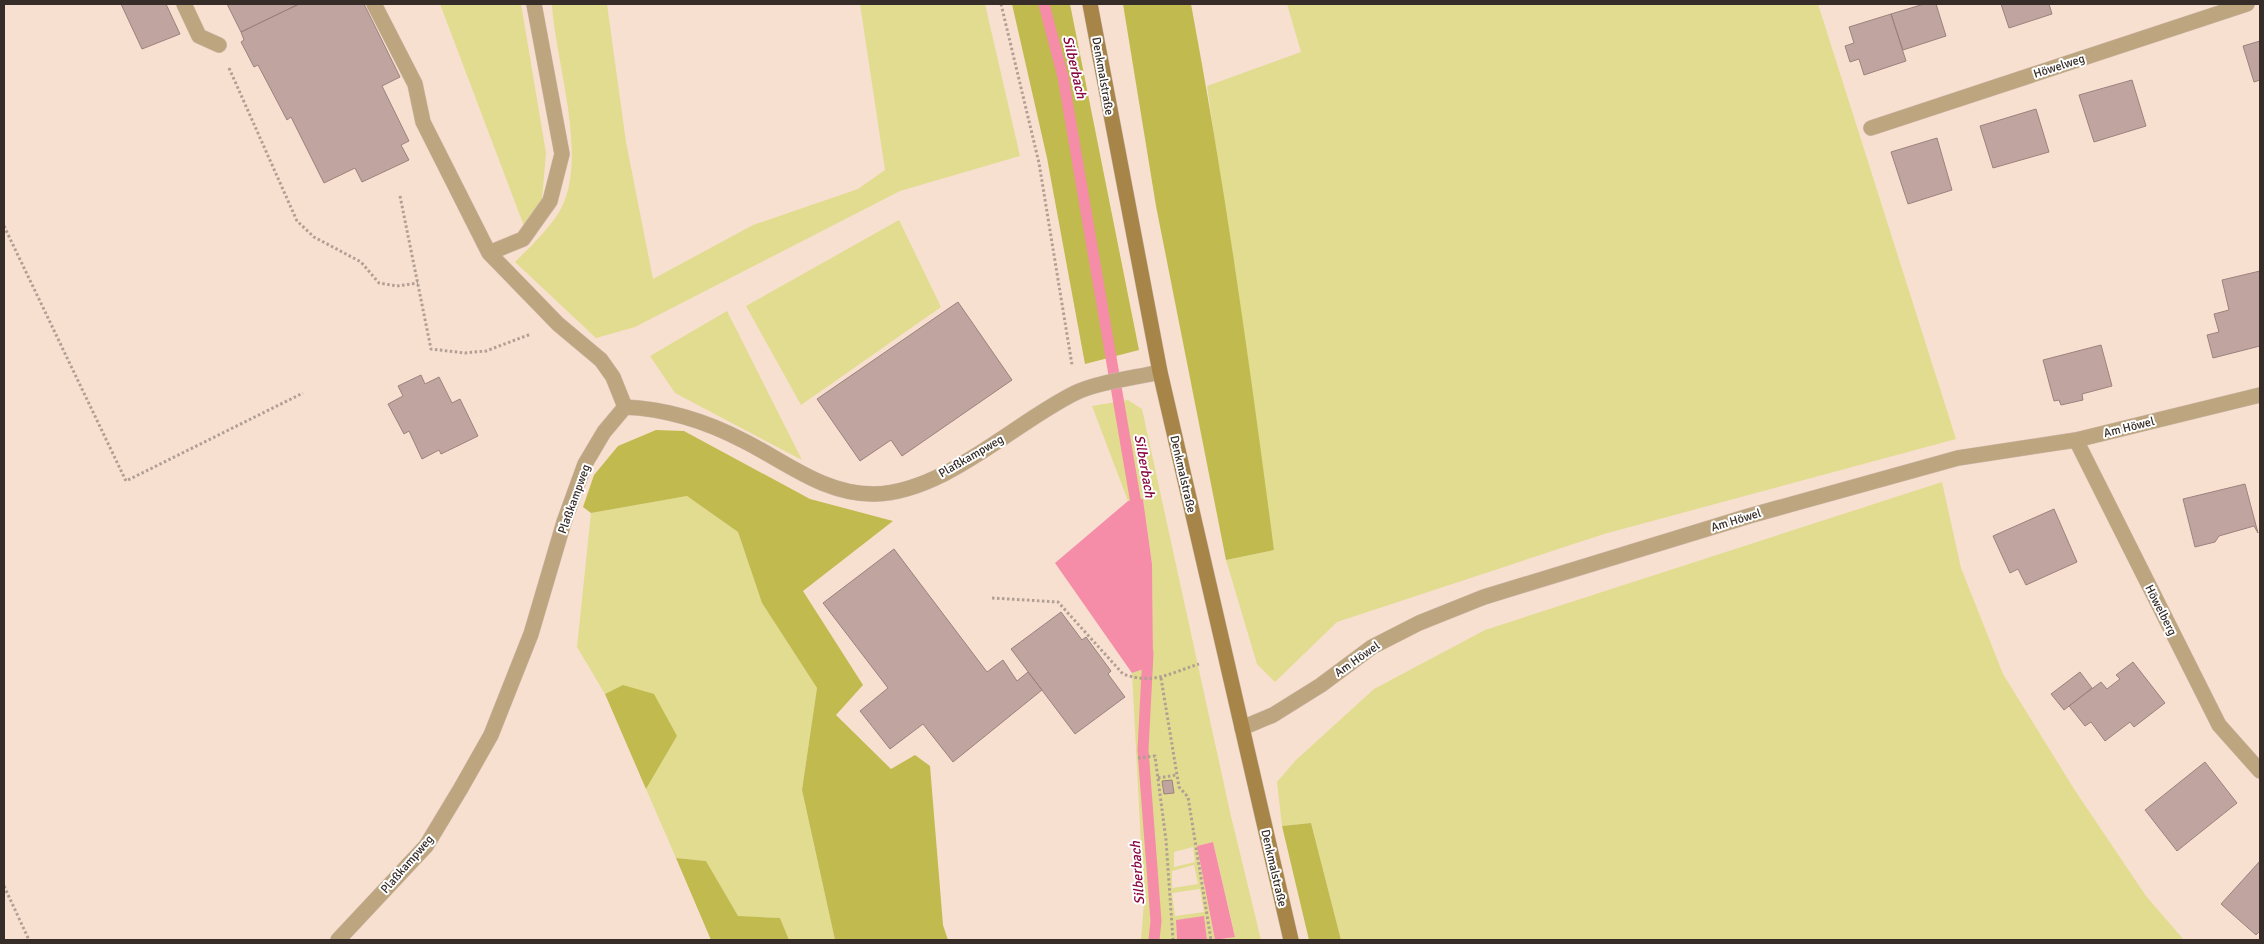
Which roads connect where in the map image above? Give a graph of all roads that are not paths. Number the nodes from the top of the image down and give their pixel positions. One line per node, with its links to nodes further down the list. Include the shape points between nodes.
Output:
1 (184, 4): 6 (street, via 199,36)
2 (374, 4): 8 (street, via 415,84 423,122)
3 (534, 4): 8 (street, via 562,154 550,201 524,239)
4 (1090, 4): 9 (main road, Denkmalstraße)
5 (2247, 4): 7 (street, Höwelweg)
6 (219, 45)
7 (1871, 128)
8 (489, 253): 11 (street, via 558,324 601,360 613,377)
9 (1160, 372): 11 (street, Plaßkampweg, via 1076,392 974,456 911,489 874,494 836,489 703,422 669,411); 13 (main road, Denkmalstraße)
10 (2260, 395): 12 (street, Am Höwel)
11 (625, 407): 15 (street, Plaßkampweg, via 604,432 586,464 564,522 531,634 491,735 426,846)
12 (2076, 440): 13 (street, Am Höwel, via 1958,458 1749,516 1484,597 1419,623 1372,647 1273,715); 14 (street, Höwelberg, via 2219,725)
13 (1242, 728): 16 (main road, Denkmalstraße)
14 (2260, 771)
15 (338, 940)
16 (1291, 940)

